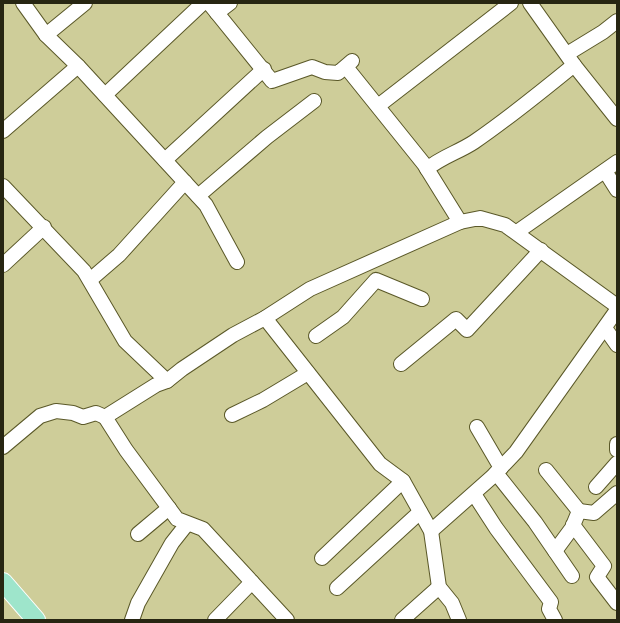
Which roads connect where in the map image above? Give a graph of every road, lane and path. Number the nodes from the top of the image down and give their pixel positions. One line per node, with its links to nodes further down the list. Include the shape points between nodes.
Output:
1 (23, 3): 9 (street)
2 (85, 3): 9 (street)
3 (203, 3): 13 (street)
4 (230, 3): 7 (street)
5 (511, 3): 15 (street)
6 (530, 3): 10 (street)
7 (213, 8): 12 (street)
8 (617, 21): 10 (street)
9 (46, 35): 11 (street)
10 (570, 60): 16 (street); 20 (street, via 508,119)
11 (78, 66): 13 (street); 17 (street)
12 (264, 70): 15 (street, via 272,81 312,67 338,73 349,64); 18 (street)
13 (105, 95): 18 (street)
14 (314, 101): 25 (street)
15 (378, 106): 20 (street)
16 (617, 119)
17 (3, 131)
18 (165, 160): 22 (street)
19 (617, 162): 21 (street)
20 (427, 169): 26 (street)
21 (604, 171): 24 (street); 28 (street)
22 (185, 182): 25 (street); 33 (street, via 119,255)
23 (3, 186): 27 (street)
24 (617, 190)
25 (198, 196): 30 (street, via 206,205)
26 (460, 222): 28 (street, via 480,218 505,225); 31 (street)
27 (44, 227): 32 (street); 33 (street)
28 (517, 232): 29 (street)
29 (541, 250): 36 (street); 42 (street, via 467,330 456,319)
30 (237, 262)
31 (366, 264): 34 (street); 38 (street, via 310,289)
32 (3, 265)
33 (90, 280): 44 (street, via 125,340)
34 (376, 280): 35 (street); 40 (street, via 343,317)
35 (422, 299)
36 (617, 306)
37 (617, 310): 39 (street)
38 (266, 318): 43 (street); 44 (street, via 233,335)
39 (604, 328): 41 (street); 52 (street, via 516,452)
40 (316, 336)
41 (617, 345)
42 (401, 364)
43 (308, 373): 45 (street); 54 (street, via 380,464)
44 (166, 381): 46 (street)
45 (232, 415)
46 (105, 417): 49 (street, via 96,413 83,417 73,413 56,412 40,416); 58 (street)
47 (477, 427): 52 (street)
48 (617, 444): 50 (street)
49 (3, 447)
50 (617, 450)
51 (617, 463): 55 (street)
52 (498, 470): 57 (street); 65 (street)
53 (546, 470): 59 (street)
54 (403, 481): 60 (street); 66 (street)
55 (596, 487)
56 (617, 493): 59 (street, via 594,513)
57 (474, 494): 63 (street); 79 (street, via 551,602 549,609)
58 (168, 508): 61 (street, via 176,519); 64 (street)
59 (579, 511): 62 (street)
60 (420, 512): 63 (street); 71 (street)
61 (187, 524): 69 (street, via 203,529); 74 (street, via 172,543 141,597)
62 (573, 525): 65 (street); 72 (street, via 604,566 596,577)
63 (431, 531): 70 (street)
64 (138, 534)
65 (555, 551): 67 (street)
66 (322, 558)
67 (572, 576)
68 (3, 582): 73 (main road)
69 (252, 582): 75 (street); 76 (street)
70 (439, 587): 77 (street); 78 (street, via 452,603)
71 (337, 588)
72 (617, 603)
73 (36, 620)
74 (132, 620)
75 (215, 620)
76 (287, 620)
77 (402, 620)
78 (459, 620)
79 (555, 620)

